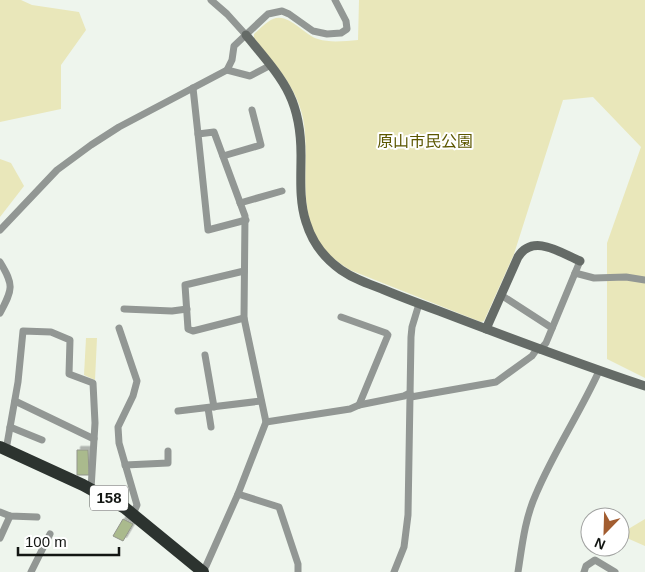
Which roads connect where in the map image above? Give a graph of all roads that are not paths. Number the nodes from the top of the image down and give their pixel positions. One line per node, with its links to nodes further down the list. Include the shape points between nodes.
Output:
1 (210, 0): 3 (street)
2 (335, 0): 3 (street, via 346,21 347,29 341,34 313,31 282,12 268,14)
3 (246, 35): 4 (street); 5 (street, via 234,46)
4 (271, 66): 5 (street, via 250,76); 20 (street, via 287,87 297,110 303,212 318,247 349,275)
5 (227, 70): 6 (street)
6 (193, 88): 8 (street); 13 (street, via 119,127 78,154 57,170)
7 (252, 110): 9 (street, via 261,145)
8 (198, 134): 9 (street, via 214,132); 12 (street, via 208,230)
9 (223, 156): 11 (street)
10 (282, 191): 11 (street)
11 (240, 203): 12 (street)
12 (246, 220): 16 (street)
13 (0, 230)
14 (580, 261): 17 (street); 19 (street, via 540,244 524,248)
15 (0, 262): 23 (street, via 11,290)
16 (244, 271): 22 (street, via 185,285); 25 (street)
17 (575, 274): 18 (street); 27 (street)
18 (645, 280)
19 (501, 295): 27 (street); 28 (street)
20 (419, 304): 28 (street); 33 (street, via 412,327)
21 (124, 309): 22 (street)
22 (187, 309): 25 (street, via 188,329 193,331)
23 (0, 313)
24 (341, 317): 36 (street, via 388,335)
25 (244, 318): 35 (street)
26 (119, 328): 46 (street, via 137,381 118,428)
27 (552, 328): 29 (street, via 546,343)
28 (486, 329): 29 (street)
29 (539, 349): 31 (street); 33 (street, via 496,382)
30 (205, 355): 37 (street)
31 (599, 371): 32 (street); 59 (street, via 535,495 525,528)
32 (645, 386)
33 (411, 395): 36 (street); 58 (street, via 407,530)
34 (14, 401): 40 (street); 42 (street); 42 (street, via 23,331 51,332 70,340 69,374 93,383)
35 (261, 401): 37 (street); 39 (street)
36 (358, 404): 39 (street, via 350,409)
37 (211, 407): 38 (street); 41 (street)
38 (178, 410)
39 (266, 422): 48 (street)
40 (10, 427): 43 (street); 44 (street)
41 (211, 427)
42 (94, 438): 47 (street)
43 (42, 440)
44 (3, 449): 47 (highway, 158)
45 (168, 451): 46 (street, via 168,463)
46 (125, 465): 50 (street, via 137,505)
47 (92, 489): 50 (highway, 158)
48 (238, 494): 56 (street); 57 (street, via 279,507)
49 (0, 512): 51 (street)
50 (133, 514): 56 (highway, 158)
51 (10, 516): 52 (street); 54 (street)
52 (37, 517)
53 (50, 534): 55 (street)
54 (0, 538)
55 (31, 572)
56 (202, 572)
57 (298, 572)
58 (394, 572)
59 (518, 572)
60 (584, 572): 61 (street, via 586,566 595,560)
61 (615, 572)

